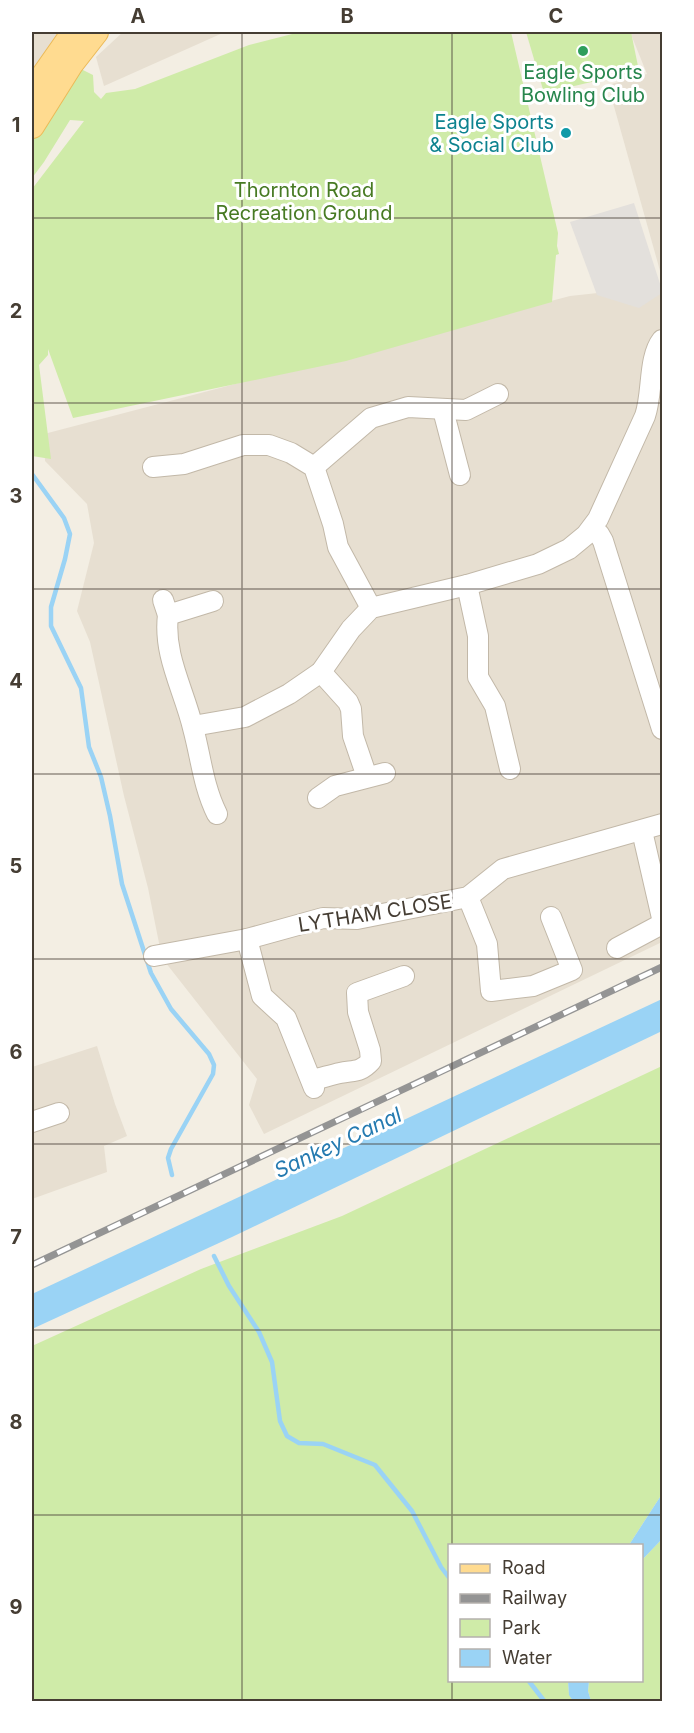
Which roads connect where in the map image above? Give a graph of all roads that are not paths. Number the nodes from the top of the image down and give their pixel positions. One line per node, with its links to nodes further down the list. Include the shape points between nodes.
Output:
1 (74, 32): 3 (main road)
2 (96, 32): 4 (main road)
3 (32, 92)
4 (32, 126)
5 (663, 340): 11 (street, via 654,355 645,416)
6 (502, 392): 7 (street, via 466,410)
7 (443, 410): 9 (street, via 408,407 371,418); 10 (street)
8 (151, 467): 9 (street, via 184,464 243,445 269,445)
9 (314, 467): 14 (street, via 338,547)
10 (460, 475)
11 (592, 528): 12 (street, via 556,556); 17 (street, via 603,541)
12 (467, 585): 14 (street); 18 (street, via 478,636 478,677 495,706)
13 (213, 601): 16 (street, via 166,607 168,650)
14 (371, 608): 15 (street)
15 (321, 672): 16 (street, via 245,717); 19 (street, via 348,702 353,736 376,775 335,786)
16 (193, 726): 20 (street, via 205,786)
17 (663, 729)
18 (510, 769)
19 (318, 798)
20 (218, 815)
21 (663, 824): 22 (street, LYTHAM CLOSE)
22 (642, 831): 23 (street, LYTHAM CLOSE, via 503,869); 25 (street)
23 (468, 897): 24 (street, LYTHAM CLOSE, via 488,944 491,991 533,986 572,970); 27 (street, LYTHAM CLOSE, via 357,919 323,918)
24 (550, 917)
25 (663, 918)
26 (663, 924): 28 (street)
27 (248, 939): 29 (street, LYTHAM CLOSE); 30 (street, via 262,996 286,1018 313,1084 343,1072 355,1072 371,1061 357,993)
28 (617, 948)
29 (154, 956)
30 (404, 976)
31 (59, 1113): 32 (street)
32 (33, 1119)

